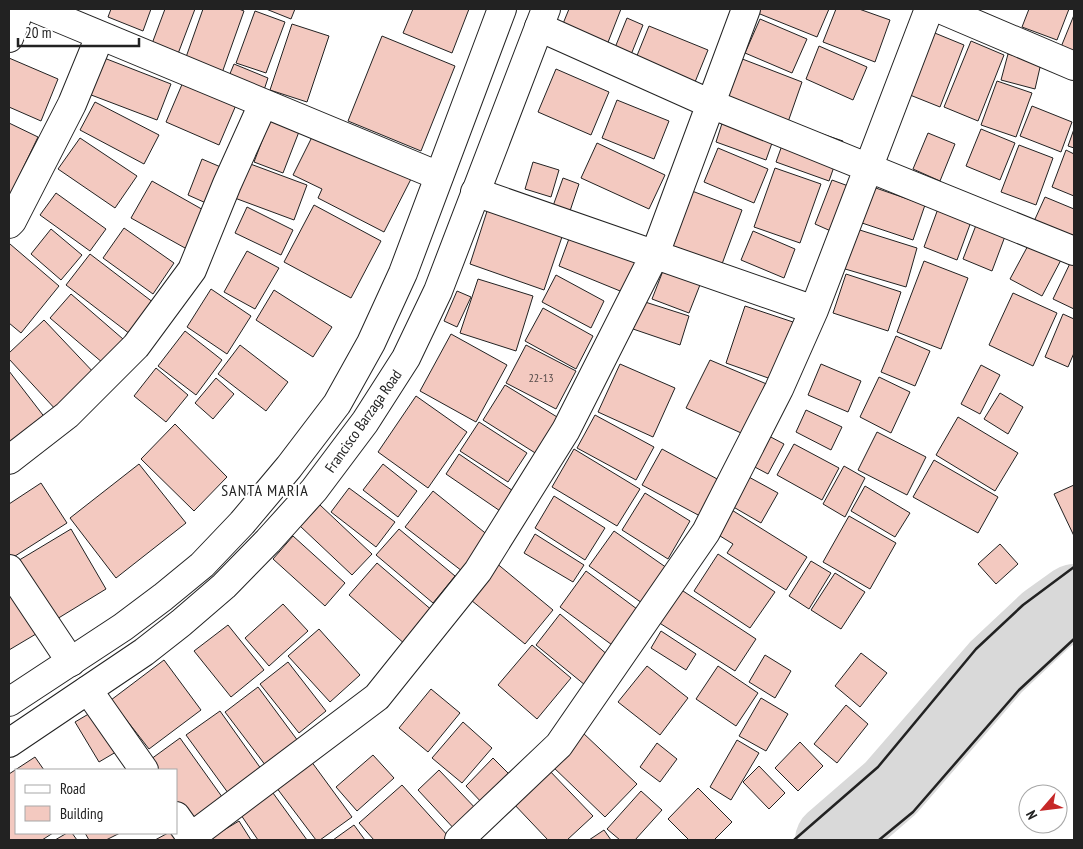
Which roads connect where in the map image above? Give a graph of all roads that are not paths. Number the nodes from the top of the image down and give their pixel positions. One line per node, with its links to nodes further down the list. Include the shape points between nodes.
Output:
1 (20, 9): 9 (street)
2 (36, 9): 8 (street)
3 (746, 9): 12 (street)
4 (929, 9): 13 (street)
5 (940, 9): 10 (street)
6 (498, 10): 14 (street)
7 (542, 18): 12 (street); 15 (street, Francisco Barzaga Road)
8 (100, 36): 11 (street); 16 (street, via 72,104)
9 (9, 38)
10 (1074, 66)
11 (263, 104): 14 (street); 20 (street, via 192,270 136,346 67,415)
12 (711, 104): 13 (street); 18 (street)
13 (868, 168): 17 (street); 19 (street)
14 (439, 176): 22 (street, via 403,273 337,404 289,467 202,565 124,627)
15 (475, 192): 18 (street); 23 (street, Francisco Barzaga Road, via 438,291 406,358 366,422 314,490 224,586 144,652)
16 (9, 224)
17 (1074, 251)
18 (655, 254): 19 (street); 27 (street, via 566,430 478,571 377,697)
19 (814, 310): 28 (street, via 779,389 706,532 559,745)
20 (9, 460)
21 (9, 569): 22 (street)
22 (71, 662): 24 (street)
23 (88, 690): 25 (street, Francisco Barzaga Road); 26 (street)
24 (9, 702)
25 (9, 744)
26 (143, 769)
27 (187, 831)
28 (459, 840)

